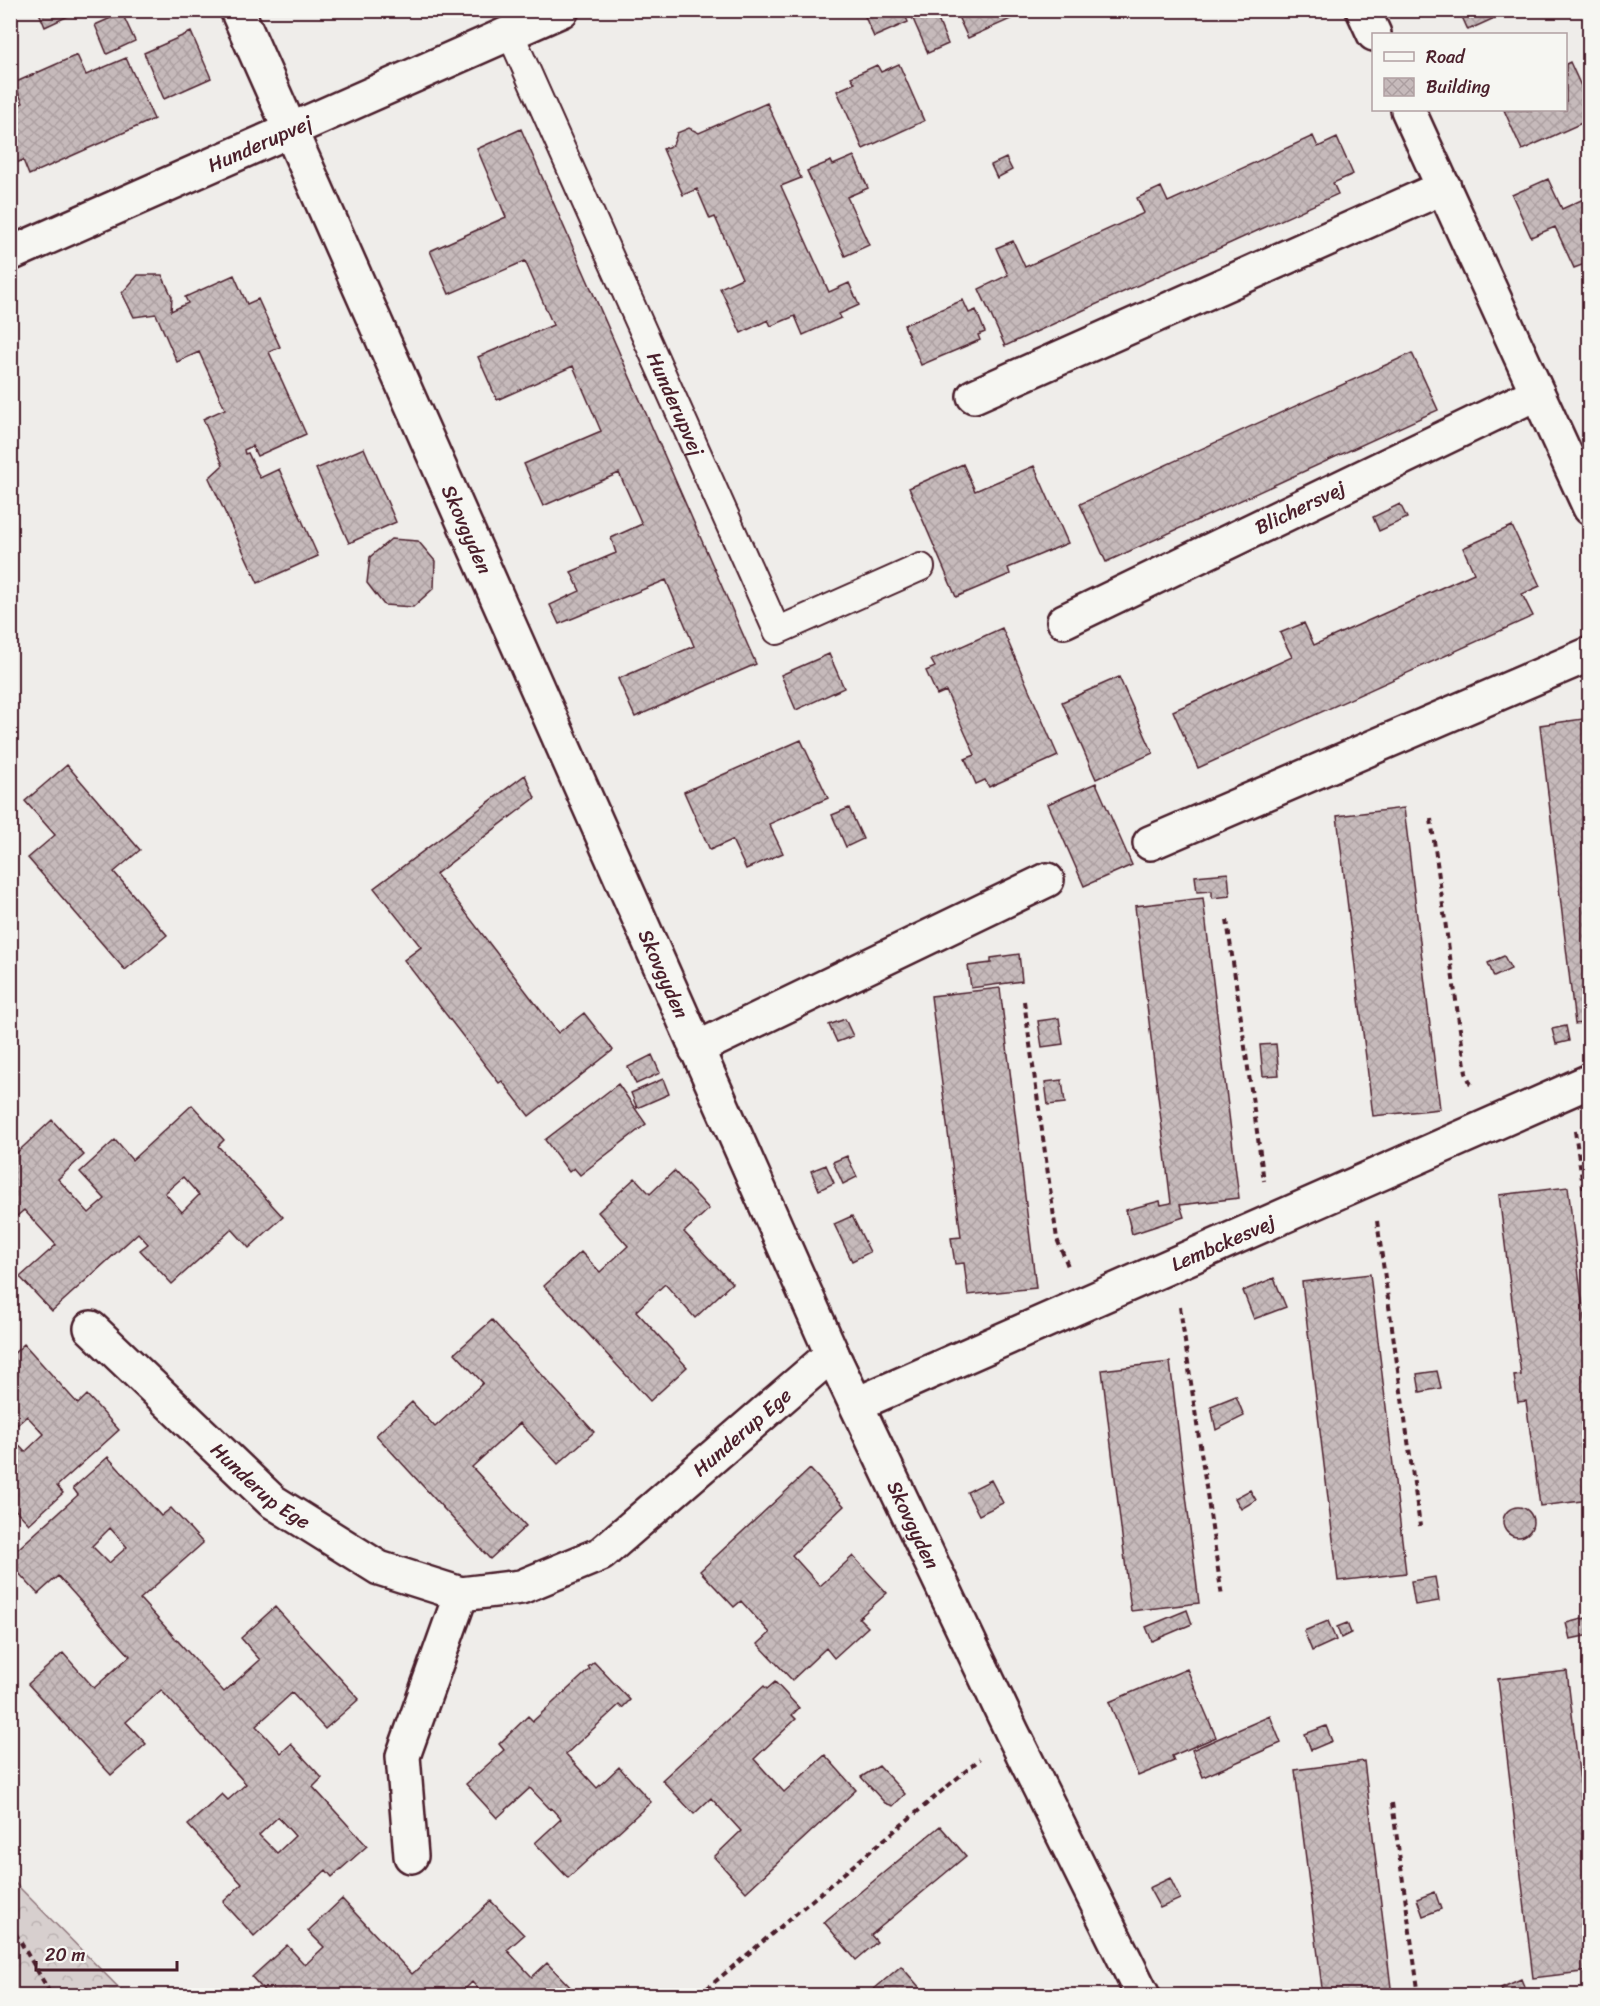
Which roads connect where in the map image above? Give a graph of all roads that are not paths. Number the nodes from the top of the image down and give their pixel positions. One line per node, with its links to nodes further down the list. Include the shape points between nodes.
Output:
1 (237, 10): 7 (street, Skovgyden)
2 (562, 10): 4 (street, Hunderupvej)
3 (1364, 10): 5 (street)
4 (510, 33): 7 (street, Hunderupvej); 13 (lane, Hunderupvej, via 777,631)
5 (1374, 33)
6 (1408, 111): 8 (street)
7 (290, 130): 9 (street, Hunderupvej); 18 (street, Skovgyden)
8 (1444, 187): 10 (street); 11 (street)
9 (10, 254)
10 (1537, 393): 12 (street); 14 (street, Blichersvej)
11 (974, 396)
12 (1590, 508)
13 (921, 567)
14 (1064, 621)
15 (1590, 654): 16 (street)
16 (1150, 843)
17 (1047, 880): 18 (street)
18 (696, 1049): 21 (street, Skovgyden)
19 (1579, 1086): 22 (street, Lembckesvej)
20 (91, 1328): 23 (street, Hunderup Ege, via 272,1501 380,1568)
21 (832, 1354): 22 (street, Skovgyden); 23 (street, Hunderup Ege, via 600,1554 521,1587)
22 (857, 1404): 25 (street, Skovgyden, via 1012,1732)
23 (461, 1594): 24 (street, via 403,1756)
24 (411, 1856)
25 (1143, 1995)

